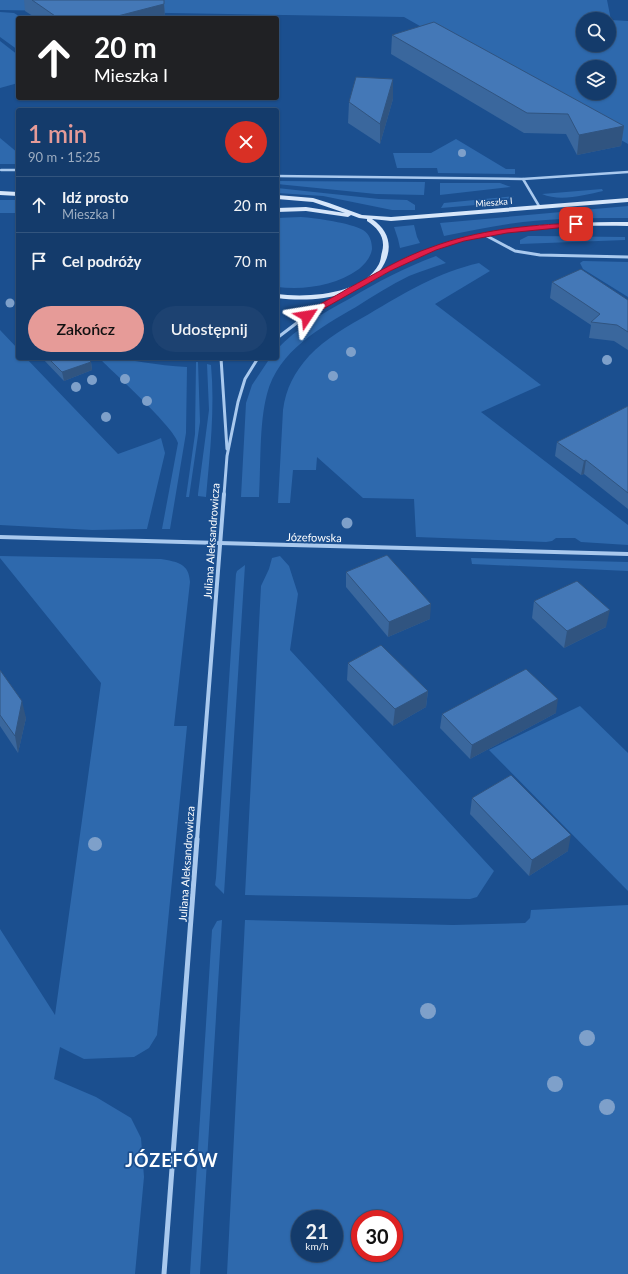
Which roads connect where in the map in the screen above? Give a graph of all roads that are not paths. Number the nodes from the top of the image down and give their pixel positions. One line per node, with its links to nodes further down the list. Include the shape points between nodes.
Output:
1 (1, 170): 2 (street)
2 (16, 170)
3 (628, 172): 5 (street)
4 (279, 176): 5 (street)
5 (523, 179): 10 (street)
6 (0, 193): 7 (street)
7 (16, 194)
8 (279, 197): 12 (street, via 320,202)
9 (628, 200): 10 (street, Mieszka I)
10 (539, 206): 12 (street, Mieszka I, via 410,218)
11 (279, 210): 12 (street, via 320,210)
12 (361, 217): 16 (street, via 382,228 386,243 386,254 378,270)
13 (628, 224): 14 (street, via 548,226)
14 (485, 235): 15 (street, via 515,251 540,255); 16 (street, via 434,248)
15 (628, 256)
16 (366, 282): 17 (street)
17 (353, 288): 18 (street, via 339,293 308,297); 19 (street, via 318,308)
18 (279, 296)
19 (279, 336)
20 (221, 360): 22 (street, Juliana Aleksandrowicza)
21 (257, 360): 22 (street, Juliana Aleksandrowicza, via 245,379)
22 (227, 456): 24 (street, Juliana Aleksandrowicza)
23 (0, 537): 24 (street, Józefowska)
24 (220, 544): 25 (street, Józefowska); 26 (street, Juliana Aleksandrowicza)
25 (628, 554)
26 (164, 1274)

